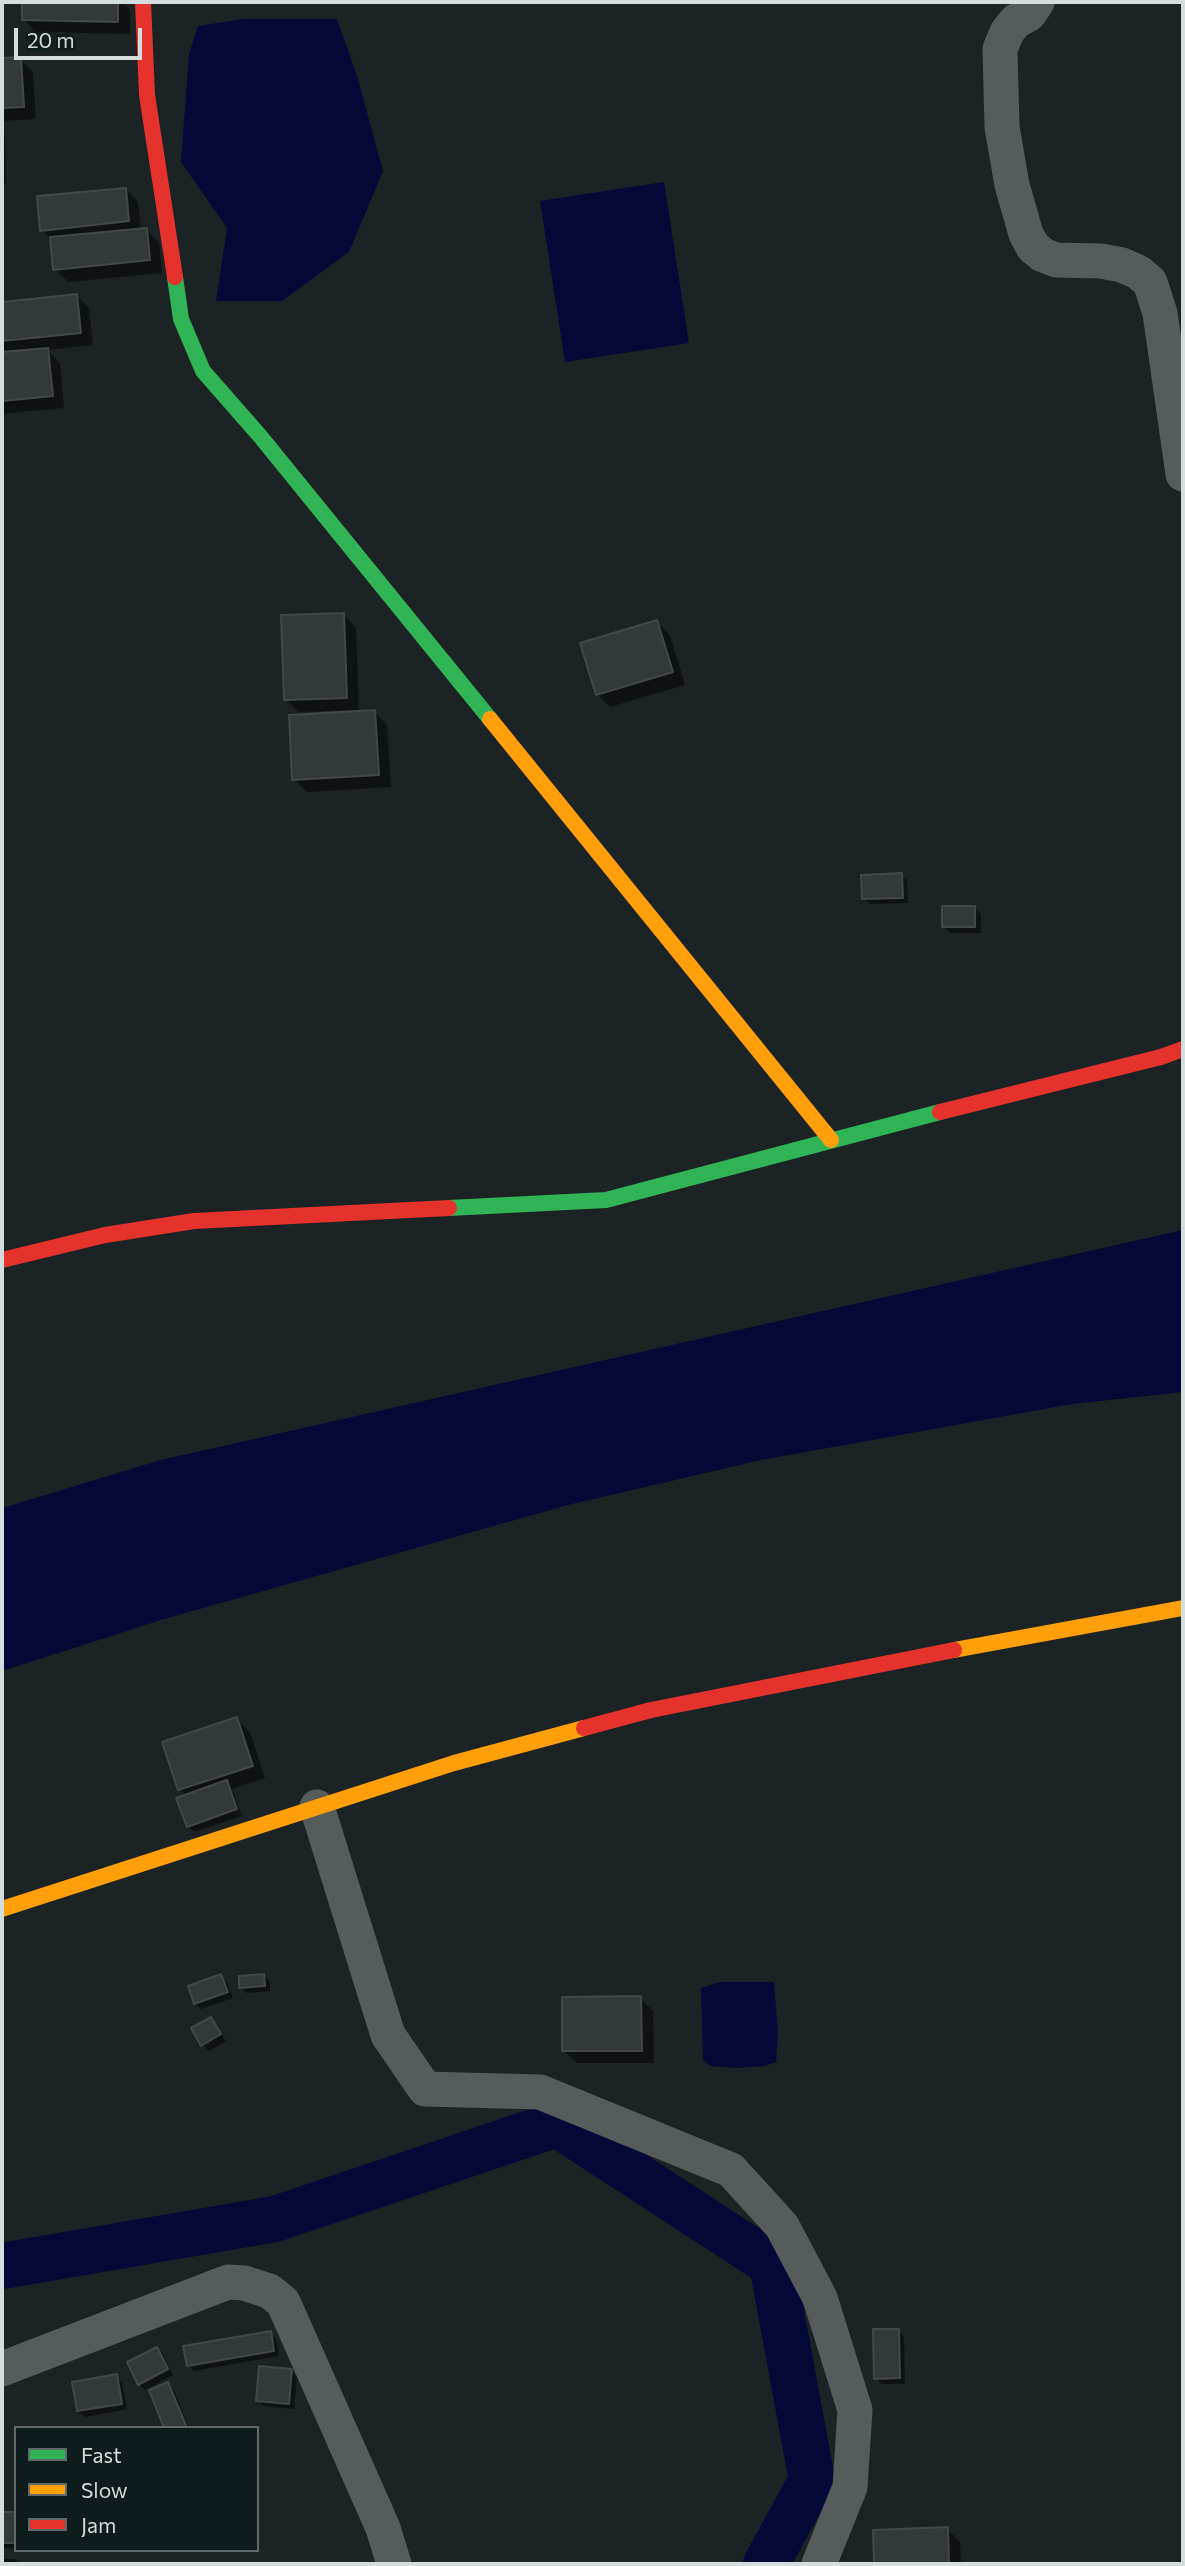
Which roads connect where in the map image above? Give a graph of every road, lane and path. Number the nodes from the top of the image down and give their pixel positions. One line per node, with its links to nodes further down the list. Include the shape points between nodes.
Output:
1 (143, 2): 5 (street, via 146,95 181,319 203,372)
2 (1037, 2): 3 (street, via 1007,32 1000,49 1002,127 1026,234 1043,256 1122,265 1150,282 1160,313)
3 (1183, 474)
4 (1183, 1049): 5 (street)
5 (831, 1140): 6 (street, via 606,1200 194,1221 105,1235)
6 (2, 1261)
7 (1183, 1608): 8 (street, via 651,1710 454,1763)
8 (317, 1807): 9 (street); 12 (street, via 388,2035 425,2089 540,2092 731,2170 782,2226 820,2298 855,2410 850,2487)
9 (2, 1909)
10 (2, 2369): 11 (street, via 228,2282 270,2291 283,2302 383,2528)
11 (394, 2564)
12 (819, 2564)

